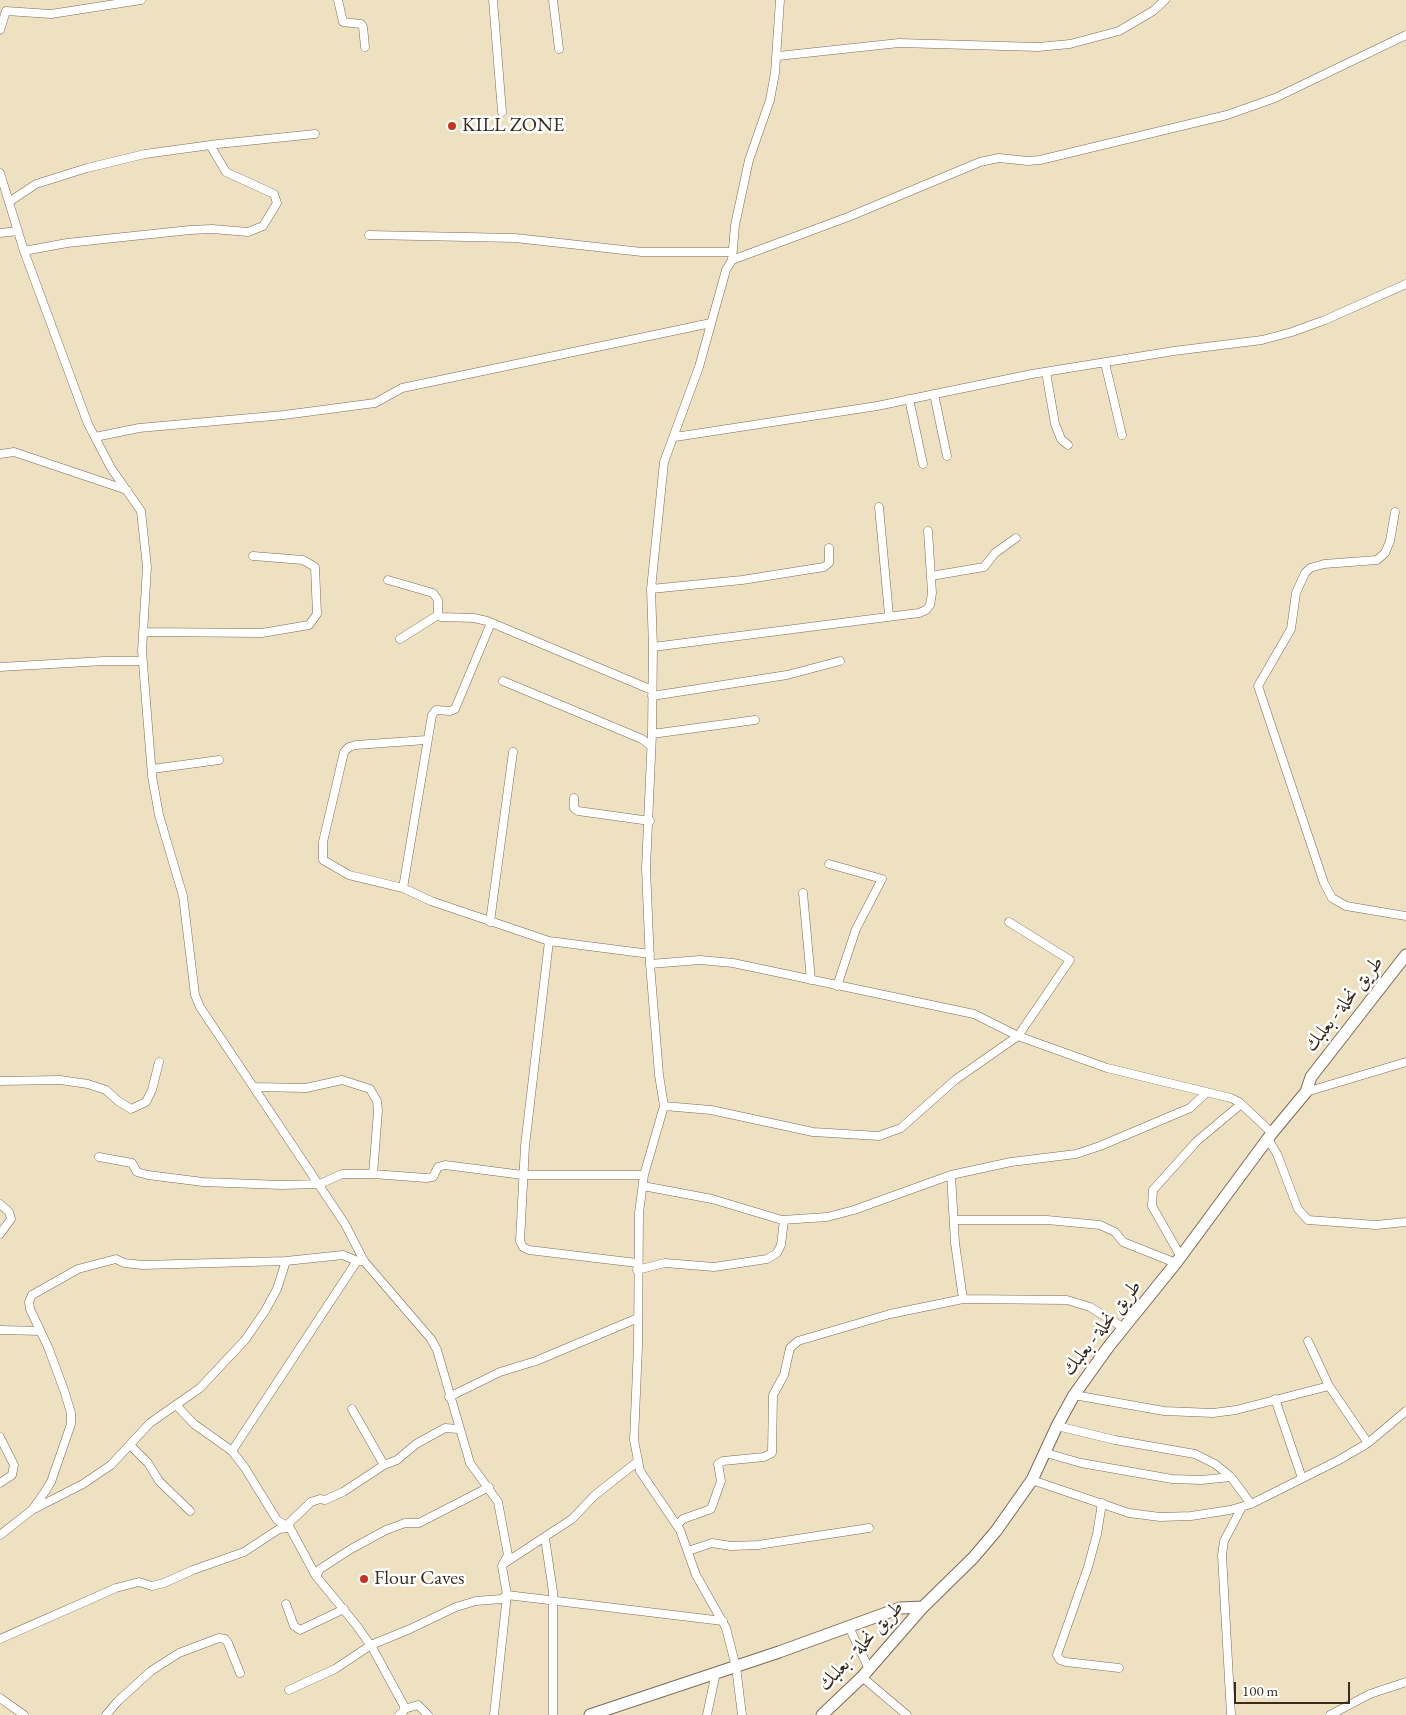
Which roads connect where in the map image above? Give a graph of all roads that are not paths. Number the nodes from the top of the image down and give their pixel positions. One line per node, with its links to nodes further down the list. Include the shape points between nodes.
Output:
1 (140, 0): 7 (street, via 51,14 6,11)
2 (338, 0): 9 (street, via 343,22 361,24)
3 (493, 0): 12 (street)
4 (554, 0): 10 (street)
5 (780, 0): 11 (street)
6 (1165, 0): 11 (street, via 1119,31 1070,44 1029,48 899,44)
7 (0, 30)
8 (1406, 36): 21 (street, via 1275,98 1227,115 1049,158 1028,161 999,158 980,162 848,217)
9 (366, 47)
10 (559, 49)
11 (778, 56): 21 (street, via 770,100 749,160)
12 (502, 112)
13 (315, 134): 14 (street)
14 (210, 145): 16 (street, via 145,154 87,168 36,184); 20 (street, via 226,172 274,194 277,203 263,226 248,232 190,230 67,243)
15 (0, 173): 16 (street)
16 (9, 202): 17 (street)
17 (18, 231): 18 (street); 20 (street)
18 (0, 233)
19 (369, 235): 21 (street, via 515,238 642,252)
20 (24, 251): 29 (street)
21 (732, 256): 23 (street)
22 (1406, 284): 24 (street, via 1348,311 1278,336)
23 (711, 322): 29 (street, via 402,388 375,403 139,428); 30 (street)
24 (1105, 363): 25 (street); 28 (street)
25 (1046, 372): 26 (street); 31 (street, via 1058,433)
26 (934, 394): 27 (street); 33 (street)
27 (910, 399): 30 (street); 34 (street)
28 (1122, 435)
29 (95, 437): 35 (street)
30 (674, 437): 44 (street, via 664,462)
31 (1068, 445)
32 (0, 454): 35 (street, via 14,452)
33 (947, 456)
34 (923, 464)
35 (127, 490): 48 (street, via 141,512 144,525 147,568)
36 (879, 507): 46 (street)
37 (1396, 512): 68 (street, via 1390,541 1385,553 1377,560 1324,564 1310,568 1304,574 1296,593 1291,629 1258,686 1324,883 1332,898 1346,906)
38 (928, 531): 42 (street)
39 (1016, 538): 42 (street, via 995,553 984,567)
40 (829, 548): 44 (street, via 829,563 824,567 742,580)
41 (253, 556): 48 (street, via 303,560 315,567 317,614 309,625 262,634)
42 (931, 576): 46 (street, via 932,599 926,610)
43 (388, 580): 45 (street, via 435,595)
44 (651, 588): 50 (street)
45 (438, 615): 47 (street); 49 (street)
46 (889, 615): 50 (street)
47 (491, 623): 55 (street); 58 (street, via 455,709 433,712)
48 (144, 632): 51 (street)
49 (400, 639)
50 (653, 647): 55 (street)
51 (143, 661): 53 (street); 62 (street)
52 (840, 661): 55 (street, via 779,677)
53 (0, 667)
54 (503, 681): 59 (street)
55 (652, 693): 57 (street)
56 (755, 720): 57 (street)
57 (652, 734): 59 (street)
58 (426, 740): 66 (street); 66 (street, via 356,745 346,749 323,842 322,860 329,866 349,875)
59 (652, 746): 64 (street)
60 (513, 752): 69 (street)
61 (220, 760): 62 (street)
62 (152, 769): 81 (street, via 159,815 183,896 195,995)
63 (574, 798): 64 (street, via 574,808 578,811)
64 (650, 821): 72 (street, via 646,868)
65 (829, 864): 76 (street, via 882,879 856,929)
66 (403, 888): 69 (street)
67 (803, 893): 75 (street)
68 (1406, 916)
69 (490, 922): 71 (street)
70 (1009, 922): 77 (street, via 1070,960)
71 (549, 941): 72 (street); 89 (street)
72 (650, 954): 74 (street)
73 (1406, 955): 82 (street, طريق نحلة - بعلبك, via 1311,1077)
74 (650, 964): 75 (street, via 716,961); 85 (street)
75 (811, 980): 76 (street)
76 (837, 986): 77 (street, via 974,1014)
77 (1018, 1036): 83 (street, via 1108,1068); 85 (street, via 955,1080 901,1128 879,1136 813,1132 711,1110)
78 (159, 1062): 80 (street, via 146,1102 131,1108 106,1090 88,1084 60,1080)
79 (1406, 1062): 82 (street)
80 (0, 1081)
81 (254, 1087): 88 (street, via 306,1088 342,1080 370,1089 378,1111); 92 (street)
82 (1306, 1092): 86 (street, طريق نحلة - بعلبك)
83 (1206, 1093): 84 (street, via 1231,1098); 91 (street, via 1190,1108 1076,1154 1011,1162)
84 (1240, 1105): 86 (street); 99 (street, via 1197,1141 1153,1190 1152,1206)
85 (664, 1106): 90 (street)
86 (1270, 1136): 97 (street, via 1298,1209 1308,1220 1376,1225); 99 (street, طريق نحلة - بعلبك)
87 (99, 1157): 92 (street, via 132,1163 139,1173 203,1182)
88 (373, 1174): 89 (street, via 426,1178 433,1177 438,1167 445,1165); 92 (street, via 342,1174)
89 (523, 1175): 90 (street); 102 (street, via 520,1235 523,1248)
90 (644, 1175): 93 (street)
91 (952, 1175): 95 (street, via 854,1210 827,1217); 96 (street)
92 (320, 1184): 101 (street, via 345,1224)
93 (643, 1186): 95 (street, via 712,1199); 102 (street)
94 (0, 1204): 98 (street, via 9,1212 10,1219)
95 (784, 1220): 102 (street, via 777,1253 766,1259 714,1267 665,1262)
96 (954, 1220): 99 (street, via 1047,1220 1100,1225 1115,1232 1123,1242); 103 (street)
97 (1406, 1222)
98 (0, 1234)
99 (1178, 1260): 105 (street, طريق نحلة - بعلبك)
100 (286, 1261): 101 (street, via 343,1255); 107 (street, via 144,1265 116,1259 86,1267 32,1295 30,1308); 113 (street, via 277,1289 245,1340 200,1388)
101 (360, 1261): 111 (street, via 431,1339); 121 (street)
102 (637, 1267): 104 (street)
103 (963, 1299): 105 (street, via 1074,1301 1090,1306); 135 (street, via 890,1314 794,1343 773,1396 772,1453 764,1458 718,1464 722,1481 711,1509 683,1519)
104 (638, 1318): 111 (street, via 536,1361 500,1372); 123 (street, via 634,1440)
105 (1124, 1328): 110 (street, طريق نحلة - بعلبك)
106 (0, 1330): 107 (street)
107 (40, 1331): 133 (street, via 64,1390 71,1424 51,1482)
108 (1308, 1341): 109 (street)
109 (1329, 1386): 112 (street); 119 (street)
110 (1074, 1395): 112 (street, via 1186,1414 1236,1410); 116 (street, طريق نحلة - بعلبك)
111 (449, 1397): 117 (street)
112 (1275, 1399): 126 (street)
113 (176, 1405): 120 (street, via 150,1423); 121 (street, via 194,1424)
114 (352, 1409): 124 (street)
115 (1406, 1411): 119 (street)
116 (1057, 1426): 122 (street, طريق نحلة - بعلبك); 125 (street, via 1196,1454)
117 (458, 1429): 124 (street, via 445,1428); 129 (street, via 470,1463)
118 (0, 1437): 128 (street, via 14,1465 12,1475)
119 (1368, 1443): 126 (street)
120 (130, 1445): 133 (street, via 111,1465 87,1481); 134 (street, via 159,1481)
121 (232, 1451): 136 (street, via 277,1520)
122 (1046, 1454): 125 (street, via 1172,1479); 127 (street, طريق نحلة - بعلبك)
123 (637, 1462): 135 (street); 139 (street, via 594,1495 572,1519)
124 (384, 1465): 136 (street, via 343,1492 311,1502)
125 (1231, 1477): 131 (street)
126 (1302, 1478): 131 (street)
127 (1032, 1480): 130 (street); 146 (street, طريق نحلة - بعلبك, via 973,1558)
128 (0, 1483)
129 (489, 1487): 141 (street, via 498,1502 508,1555); 142 (street, via 419,1524 405,1523 386,1530 331,1562)
130 (1102, 1503): 132 (street, via 1129,1513 1160,1517 1191,1516); 153 (street, via 1088,1567 1057,1655 1066,1662)
131 (1251, 1504): 132 (street)
132 (1242, 1507): 172 (street, via 1224,1541 1222,1555)
133 (32, 1510): 138 (street)
134 (190, 1511)
135 (677, 1525): 140 (street)
136 (289, 1526): 142 (street); 150 (street, via 244,1552 164,1583 152,1586 139,1582 116,1588)
137 (869, 1528): 140 (street, via 758,1545 712,1543)
138 (0, 1535)
139 (545, 1538): 141 (street); 144 (street)
140 (688, 1551): 148 (street, via 696,1575)
141 (502, 1566): 143 (street)
142 (316, 1576): 147 (street)
143 (507, 1595): 144 (street); 151 (street, via 501,1599 456,1607); 165 (street)
144 (553, 1600): 148 (street); 166 (street)
145 (286, 1604): 147 (street, via 294,1626 300,1630)
146 (923, 1607): 149 (street, via 900,1608); 156 (street, طريق نحلة - بعلبك)
147 (344, 1609): 151 (street)
148 (723, 1621): 152 (street)
149 (849, 1627): 152 (street); 156 (street)
150 (0, 1639)
151 (370, 1645): 158 (street, via 336,1669); 160 (street, via 400,1697)
152 (736, 1667): 154 (street); 169 (street)
153 (1119, 1668)
154 (716, 1672): 161 (street); 168 (street)
155 (240, 1673): 163 (street, via 228,1643 219,1638 179,1652 151,1671)
156 (865, 1673): 170 (street, طريق نحلة - بعلبك); 171 (street)
157 (1406, 1682): 173 (street, via 1370,1694)
158 (289, 1690)
159 (0, 1698): 162 (street)
160 (401, 1712): 164 (street, via 418,1705)
161 (602, 1713): 167 (street)
162 (24, 1715)
163 (106, 1715)
164 (428, 1715)
165 (494, 1715)
166 (553, 1715)
167 (590, 1715)
168 (707, 1715)
169 (742, 1715)
170 (822, 1715)
171 (907, 1715)
172 (1231, 1715)
173 (1330, 1715)

